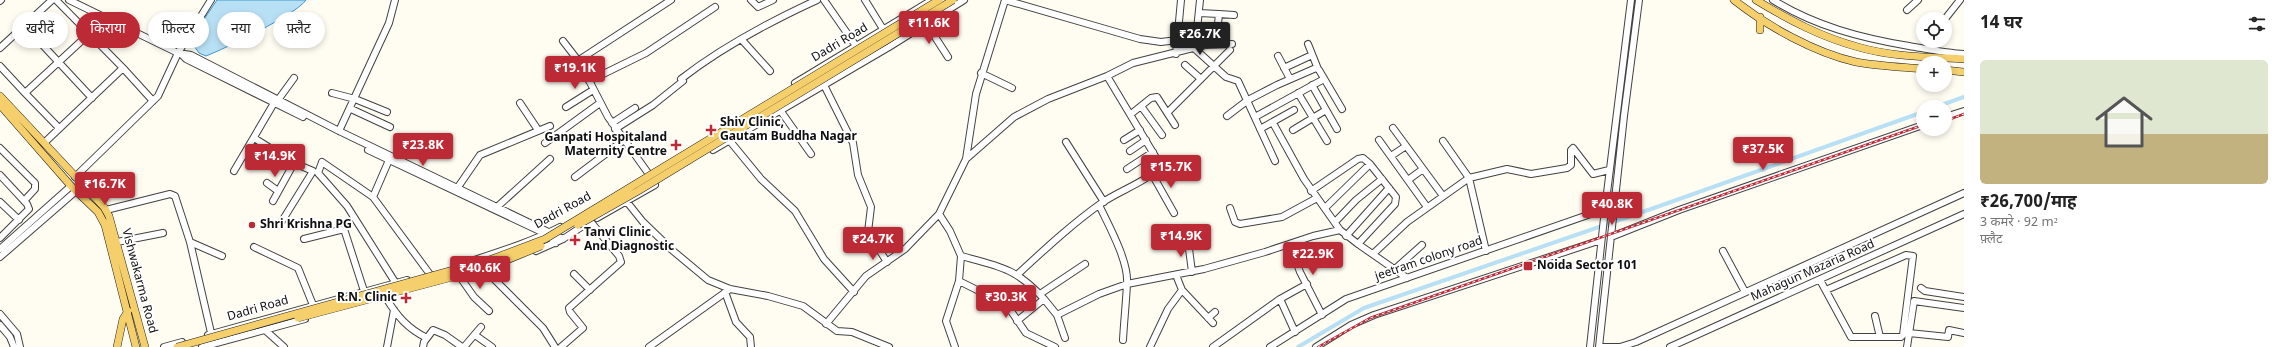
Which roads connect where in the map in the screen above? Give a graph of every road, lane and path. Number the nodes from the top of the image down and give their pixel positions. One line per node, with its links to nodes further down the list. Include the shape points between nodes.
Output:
1 (52, 0): 28 (street)
2 (56, 0): 34 (street)
3 (69, 0): 52 (street)
4 (211, 0): 52 (street)
5 (395, 0): 90 (street, via 389,23)
6 (671, 0): 63 (street, via 582,58)
7 (751, 0): 8 (street, via 758,7)
8 (773, 0)
9 (817, 0): 39 (street, via 782,16)
10 (824, 0): 45 (street)
11 (865, 0): 36 (street)
12 (932, 0): 36 (street, Dadri Road)
13 (939, 0): 288 (main road, bridge, via 545,239 492,259)
14 (953, 0): 289 (main road, bridge, via 638,191 543,245 490,268)
15 (964, 0): 35 (street, Dadri Road)
16 (1005, 0): 40 (street, via 1140,40); 74 (street)
17 (1181, 0): 40 (street)
18 (1200, 0): 30 (street)
19 (1631, 0): 156 (street)
20 (1639, 0): 199 (street)
21 (1734, 0): 33 (main road)
22 (1773, 0): 51 (street, via 1793,12 1832,28)
23 (1918, 0): 27 (street)
24 (1960, 0): 29 (street)
25 (1759, 1): 51 (main road, via 1788,19 1822,35 1859,48 1889,54)
26 (715, 7): 80 (street, via 646,53)
27 (1907, 10)
28 (39, 12)
29 (1951, 12)
30 (1199, 13): 31 (street); 50 (street)
31 (1219, 14): 32 (street); 42 (street)
32 (1234, 15)
33 (1760, 17): 37 (main road); 69 (main road, via 1784,32 1856,62)
34 (76, 19)
35 (926, 23): 59 (street); 82 (street, Dadri Road)
36 (883, 30): 45 (street, Dadri Road)
37 (1760, 30)
38 (12, 36): 46 (street)
39 (742, 40): 71 (street); 121 (street, via 705,60 681,79 683,82)
40 (1177, 40): 53 (street)
41 (563, 41): 63 (street)
42 (1216, 43): 50 (street); 66 (street, via 1231,47)
43 (1308, 44): 55 (street)
44 (76, 46): 62 (street)
45 (856, 46): 158 (street, Dadri Road)
46 (0, 48)
47 (45, 48): 62 (street)
48 (104, 48): 67 (street)
49 (1929, 48): 51 (street)
50 (1195, 49): 53 (street); 66 (street)
51 (1928, 53): 54 (street); 57 (main road); 58 (main road)
52 (180, 54): 91 (street); 93 (street, via 161,93)
53 (1176, 54): 75 (street, via 1133,63)
54 (1964, 54)
55 (1312, 55): 68 (street); 70 (street)
56 (1278, 56): 68 (street)
57 (1930, 56)
58 (1939, 56)
59 (948, 57)
60 (1952, 59): 61 (main road)
61 (1964, 60)
62 (58, 62): 85 (street); 89 (street)
63 (580, 63): 80 (street)
64 (1185, 65): 77 (street)
65 (0, 66): 85 (street)
66 (1214, 66): 77 (street); 92 (street, via 1228,78 1238,81)
67 (123, 68): 89 (street); 93 (street)
68 (1284, 68): 78 (street)
69 (1916, 68)
70 (1318, 69): 78 (street); 79 (street)
71 (770, 70)
72 (1952, 71): 73 (main road)
73 (1964, 72)
74 (981, 73): 83 (street); 147 (street)
75 (1107, 76): 108 (street); 147 (street, via 1023,111)
76 (294, 78): 91 (street)
77 (1201, 79): 107 (street)
78 (1290, 79): 92 (street)
79 (1324, 79): 81 (street); 101 (street)
80 (590, 81): 84 (street)
81 (1312, 85): 87 (street); 104 (street)
82 (824, 86): 102 (street, Dadri Road); 219 (street, via 853,143 858,175 870,207 868,232)
83 (1012, 88)
84 (593, 90): 94 (street); 96 (street)
85 (25, 93): 119 (street)
86 (332, 93): 90 (street)
87 (1298, 93): 111 (street); 112 (street)
88 (0, 96): 138 (main road, Vishwakarma Road)
89 (92, 98): 119 (street)
90 (355, 99): 100 (street); 106 (street)
91 (275, 100): 127 (street); 129 (street); 148 (street)
92 (1248, 100): 110 (street); 111 (street)
93 (153, 101): 161 (street)
94 (600, 102): 113 (street); 139 (street)
95 (520, 103): 124 (street)
96 (566, 106)
97 (1141, 106): 107 (street, via 1151,98 1157,97); 108 (street); 128 (street)
98 (635, 108): 113 (street)
99 (1, 109): 168 (main road, Vishwakarma Road)
100 (350, 109): 117 (street); 127 (street)
101 (1342, 109)
102 (780, 110): 131 (street, Dadri Road); 144 (street)
103 (1294, 110): 114 (street)
104 (1326, 110): 112 (street); 123 (street)
105 (1964, 111): 109 (street)
106 (387, 112)
107 (1168, 112): 115 (street)
108 (1131, 114): 125 (street)
109 (1952, 115)
110 (1227, 116)
111 (1255, 117): 122 (street)
112 (1312, 119): 126 (street); 135 (street)
113 (612, 123): 121 (street)
114 (1272, 123): 122 (street); 171 (street)
115 (1176, 125)
116 (550, 126): 124 (street)
117 (390, 127)
118 (1916, 127): 199 (street)
119 (59, 128): 138 (street)
120 (1393, 128): 140 (street)
121 (615, 129): 130 (street)
122 (1260, 129): 150 (street)
123 (1337, 129)
124 (538, 130): 169 (street, via 480,154)
125 (1140, 130): 132 (street); 133 (street)
126 (1293, 130)
127 (339, 131): 169 (street)
128 (1162, 136)
129 (254, 138): 151 (street); 157 (street)
130 (624, 140): 158 (street); 162 (street)
131 (729, 140): 179 (street, Dadri Road); 244 (street, via 761,179 795,211 824,259)
132 (1124, 140)
133 (1146, 140): 142 (street); 143 (street)
134 (1379, 140): 145 (street)
135 (1327, 141)
136 (1443, 141): 163 (street)
137 (1066, 142): 180 (street)
138 (44, 143): 161 (main road, Vishwakarma Road)
139 (545, 143)
140 (1406, 146): 145 (street); 155 (street)
141 (0, 148): 176 (street, via 35,183 35,189)
142 (1130, 150)
143 (1153, 152): 153 (street); 154 (street)
144 (811, 154)
145 (1391, 156): 165 (street)
146 (550, 159): 181 (street)
147 (966, 159): 189 (street)
148 (389, 160): 169 (street); 174 (street)
149 (1172, 160): 153 (street)
150 (1275, 161)
151 (294, 163): 170 (street); 192 (street, via 313,171)
152 (1370, 164): 164 (street); 171 (street, via 1363,158 1358,159); 184 (street)
153 (1161, 166): 159 (street)
154 (1127, 169)
155 (1423, 169): 165 (street); 173 (street)
156 (1610, 170): 163 (street, via 1593,174 1573,148 1571,165 1567,168 1531,174 1507,169); 187 (street)
157 (234, 171)
158 (648, 173): 197 (street, Dadri Road)
159 (1152, 174): 180 (street); 188 (street)
160 (0, 175): 176 (street)
161 (75, 177): 186 (main road, Vishwakarma Road)
162 (574, 177)
163 (1469, 178): 173 (street); 213 (street)
164 (1382, 179): 167 (street); 194 (street, via 1356,200)
165 (1408, 180): 182 (street)
166 (267, 183): 170 (street)
167 (1389, 188): 198 (street); 209 (street, via 1396,197 1395,204)
168 (71, 189): 212 (street); 218 (street, via 65,199); 253 (main road, Vishwakarma Road, via 98,212 105,225)
169 (456, 189): 181 (street); 197 (street)
170 (278, 191): 177 (street)
171 (1311, 191): 175 (street)
172 (1964, 193): 245 (street)
173 (1443, 196): 182 (street)
174 (373, 197): 225 (street, via 414,249); 234 (street, via 322,162 318,173 346,206)
175 (1318, 198): 183 (street, via 1282,216 1240,224 1235,222); 184 (street)
176 (24, 201): 191 (street, via 29,209)
177 (273, 201)
178 (0, 202): 185 (street)
179 (627, 202): 193 (street, Dadri Road); 243 (street, via 648,227 698,273)
180 (1102, 204): 227 (street); 236 (street)
181 (497, 207): 197 (street)
182 (1427, 207): 215 (street)
183 (1230, 208)
184 (1325, 208): 194 (street)
185 (2, 210): 191 (street)
186 (106, 210): 205 (main road, Vishwakarma Road); 206 (street, via 173,194 177,198)
187 (1605, 210): 204 (street); 213 (street, jeetram colony road)
188 (1174, 213)
189 (939, 214): 217 (street); 219 (street, via 905,249)
190 (1964, 214): 221 (street, Mahagun Mazaria Road)
191 (19, 220): 201 (street)
192 (282, 220)
193 (590, 221): 203 (street, Dadri Road); 239 (street, via 620,256 621,262)
194 (1335, 222): 195 (street)
195 (1340, 230): 198 (street); 208 (street)
196 (163, 233): 205 (street)
197 (548, 233): 203 (street); 207 (street); 225 (street, Dadri Road, via 508,249)
198 (1346, 236): 209 (street)
199 (1611, 236): 307 (street)
200 (1177, 237): 224 (street, via 1188,241)
201 (0, 238)
202 (304, 239): 242 (street, via 344,229)
203 (563, 239): 207 (street, Dadri Road)
204 (1601, 240): 305 (street, via 1374,315 1351,325); 306 (street)
205 (117, 242): 286 (main road, Vishwakarma Road)
206 (190, 242): 216 (street); 272 (street)
207 (556, 243): 223 (street, Dadri Road)
208 (1290, 244): 224 (street); 237 (street)
209 (1358, 244): 215 (street)
210 (1422, 245): 222 (street)
211 (254, 247): 250 (street, via 298,268)
212 (0, 249)
213 (1486, 251): 231 (street, jeetram colony road)
214 (1723, 251): 245 (street)
215 (1372, 254): 222 (street)
216 (222, 256)
217 (961, 256): 227 (street); 233 (street)
218 (0, 257)
219 (887, 262): 244 (street, via 866,276)
220 (1085, 264): 246 (street)
221 (1856, 264): 229 (street); 232 (street, Mahagun Mazaria Road)
222 (1395, 269): 231 (street)
223 (486, 271): 230 (street, Dadri Road); 296 (street, via 542,328)
224 (1192, 272): 228 (street)
225 (429, 273): 234 (street, Dadri Road)
226 (574, 274): 239 (street)
227 (1018, 274): 246 (street)
228 (1176, 275): 236 (street); 240 (street)
229 (1861, 275): 241 (street); 274 (street, via 1906,255 1913,256 1903,335)
230 (460, 277): 247 (street, Dadri Road); 254 (street, via 474,297)
231 (1407, 278): 257 (street, jeetram colony road, via 1346,299)
232 (1820, 280): 241 (street); 308 (street, Mahagun Mazaria Road)
233 (959, 281): 261 (street, via 999,300); 280 (street, via 946,321)
234 (396, 282): 235 (street, Dadri Road)
235 (388, 284): 242 (street, Dadri Road); 247 (street)
236 (1128, 284): 258 (street, via 1099,294); 277 (street)
237 (1307, 284): 249 (street); 257 (street)
238 (1921, 288): 248 (street, via 1925,291)
239 (590, 290): 278 (street, via 570,308 570,312 583,328)
240 (1182, 290): 260 (street); 303 (street, via 1168,309)
241 (1826, 290): 274 (street, via 1851,337)
242 (364, 291): 250 (street, Dadri Road)
243 (727, 291): 264 (street, via 768,296 803,306); 299 (street); 300 (street, via 736,322 750,337)
244 (854, 292): 264 (street)
245 (1745, 292): 307 (street, via 1636,342 1620,347)
246 (1042, 296): 258 (street); 261 (street)
247 (389, 297): 252 (street); 267 (street, Dadri Road)
248 (1964, 297)
249 (1280, 299): 269 (street); 281 (street)
250 (313, 305): 272 (street, Dadri Road)
251 (1964, 308): 270 (street, via 1914,301)
252 (394, 310): 275 (street, via 412,330); 292 (street)
253 (128, 311): 284 (main road, via 123,319); 285 (main road, Vishwakarma Road)
254 (489, 311)
255 (1215, 312): 260 (street)
256 (0, 314): 283 (street, via 17,334)
257 (1322, 314): 269 (street, jeetram colony road)
258 (1057, 315): 276 (street)
259 (1875, 316): 274 (street)
260 (1208, 318): 262 (street)
261 (1017, 321): 302 (street, via 1026,333)
262 (1213, 323)
263 (0, 324): 282 (street)
264 (826, 324): 301 (street, via 839,332 852,332)
265 (1947, 324): 268 (street)
266 (481, 327): 273 (street)
267 (265, 330): 279 (street, Dadri Road); 291 (street)
268 (1949, 330): 270 (street, via 1948,337); 271 (street)
269 (1294, 332): 304 (street, jeetram colony road)
270 (1909, 332): 309 (street)
271 (1964, 333)
272 (211, 334): 279 (street); 287 (street, Dadri Road)
273 (475, 335): 294 (street); 295 (street)
274 (1880, 337)
275 (427, 338): 293 (street); 294 (street, via 436,330)
276 (1065, 338)
277 (1123, 340)
278 (568, 341): 297 (street); 298 (street)
279 (214, 344): 290 (street, Dadri Road)
280 (957, 346)
281 (1213, 346)
282 (14, 347)
283 (20, 347)
284 (117, 347)
285 (136, 347)
286 (145, 347)
287 (164, 347)
288 (177, 347)
289 (194, 347)
290 (202, 347)
291 (284, 347)
292 (387, 347)
293 (423, 347)
294 (463, 347)
295 (492, 347)
296 (555, 347)
297 (561, 347)
298 (574, 347)
299 (648, 347)
300 (751, 347)
301 (889, 347)
302 (1056, 347)
303 (1150, 347)
304 (1270, 347)
305 (1316, 347)
306 (1590, 347)
307 (1599, 347)
308 (1670, 347)
309 (1907, 347)

